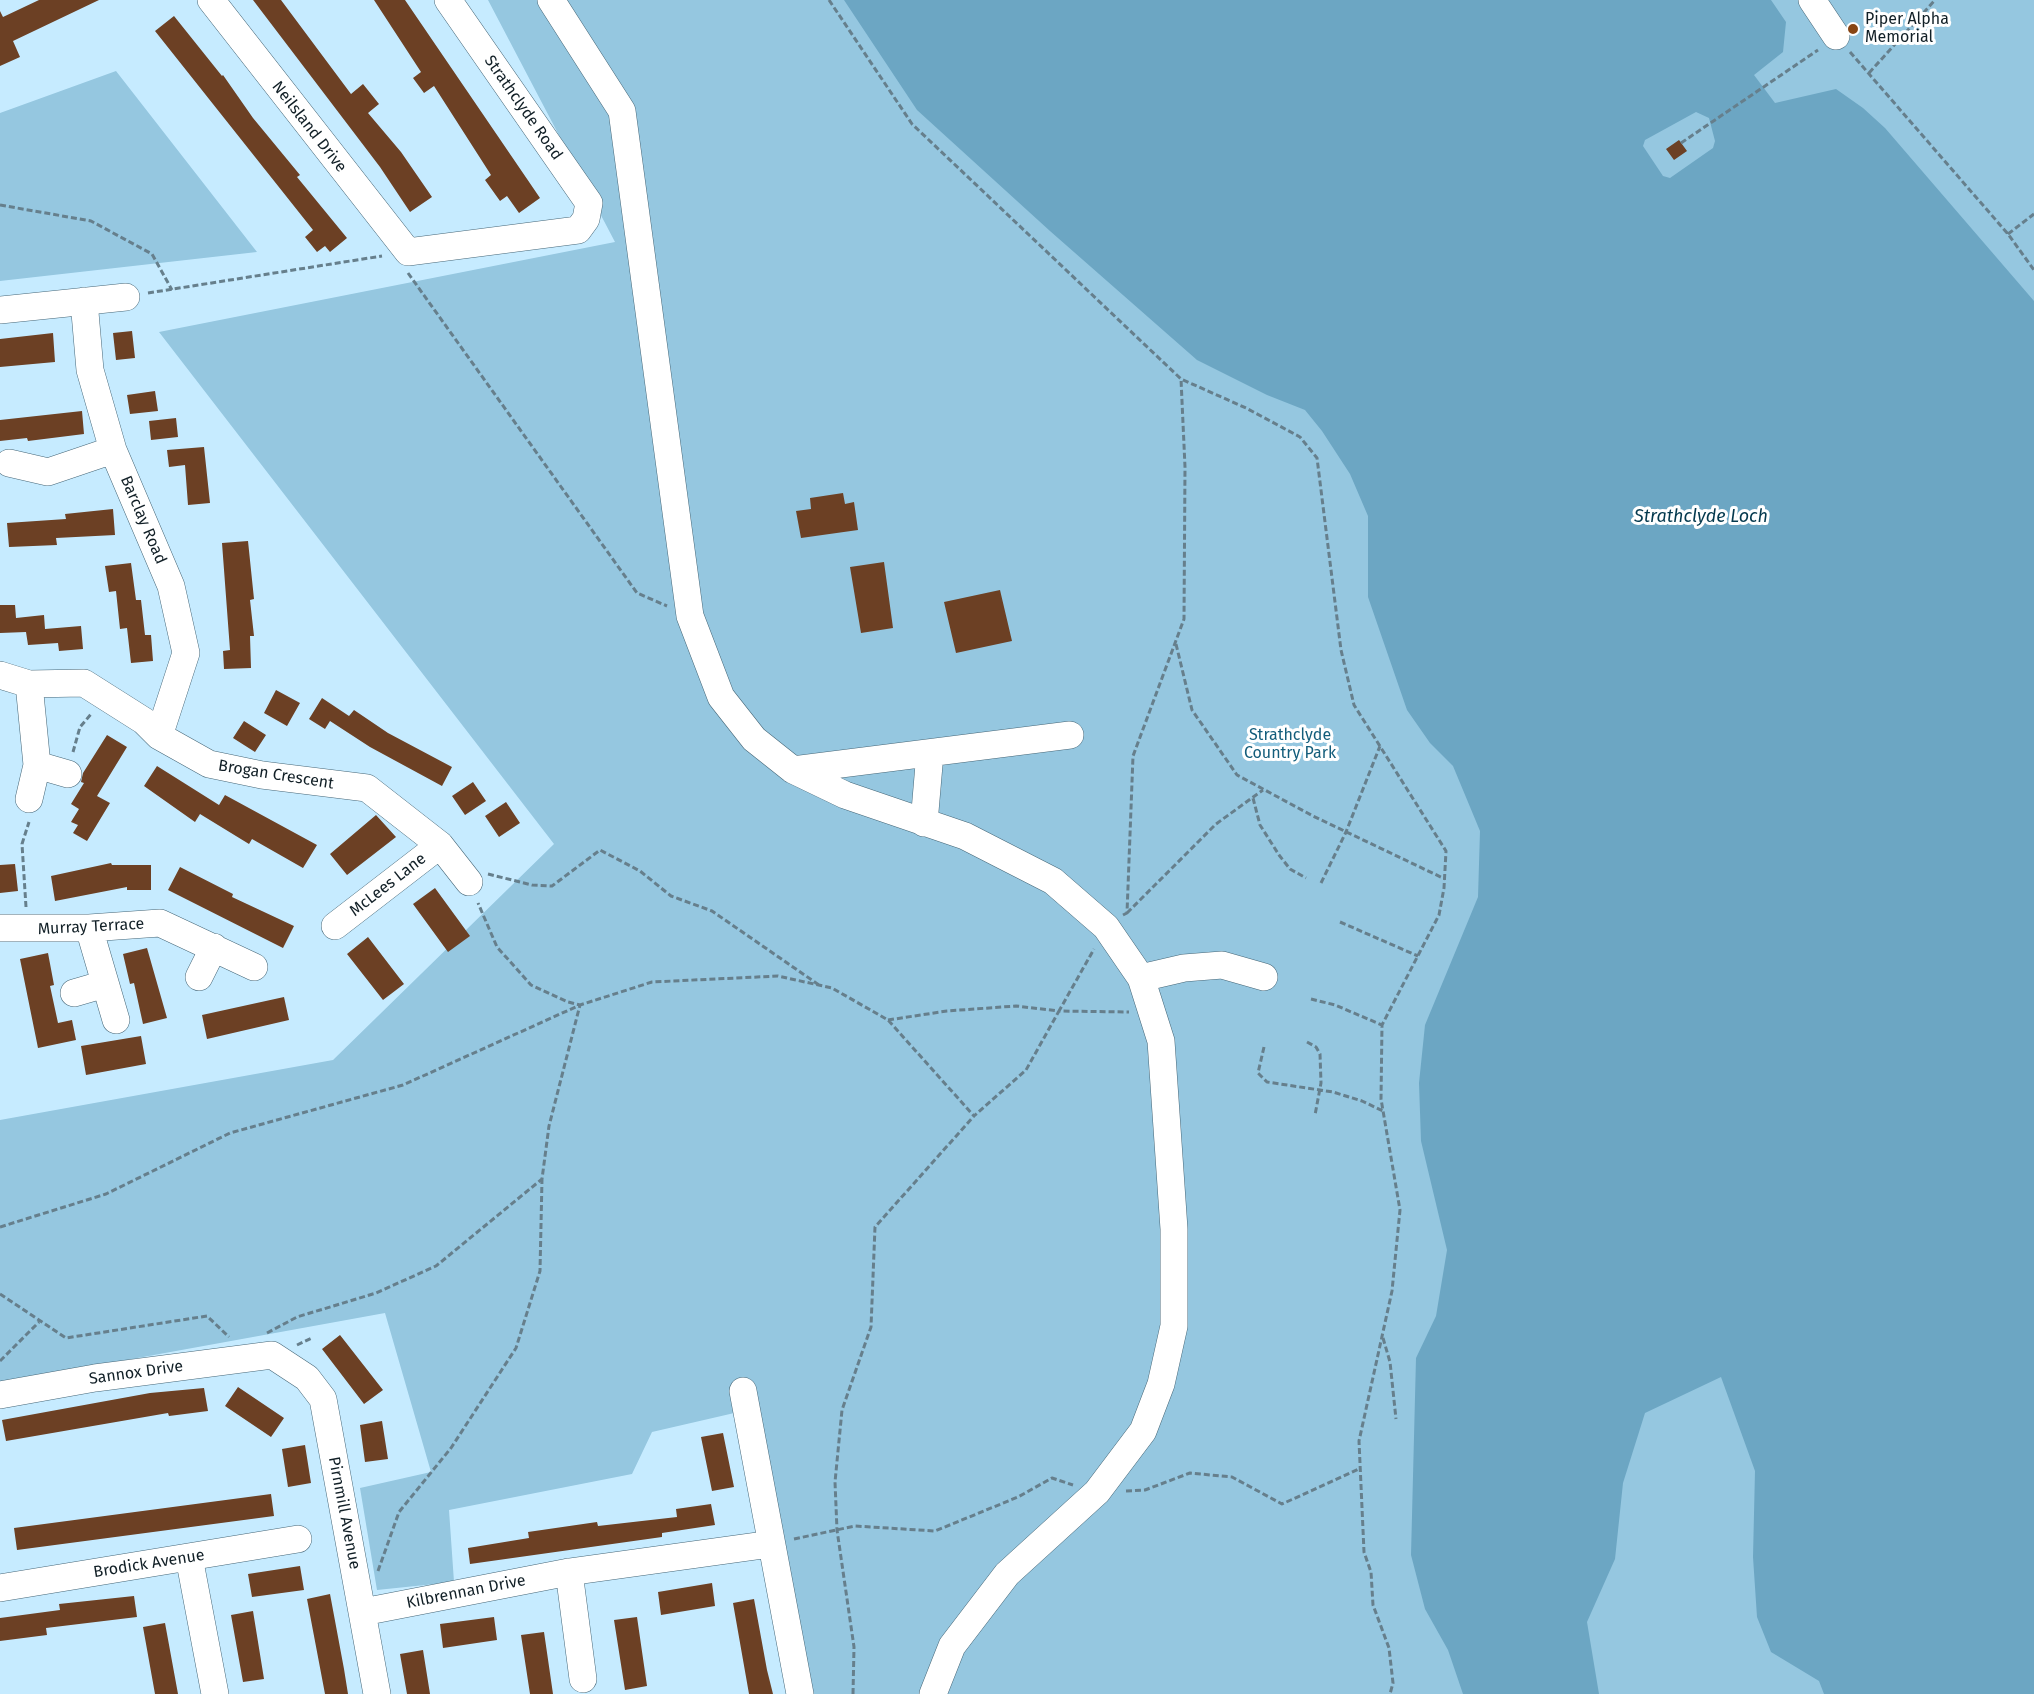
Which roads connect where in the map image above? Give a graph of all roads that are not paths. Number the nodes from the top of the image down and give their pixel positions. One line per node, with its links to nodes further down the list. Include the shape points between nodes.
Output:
1 (211, 0): 6 (street, Neilsland Drive, via 401,253 579,231)
2 (448, 0): 6 (street, Strathclyde Road, via 589,203)
3 (551, 0): 18 (street, via 622,111 690,616 721,697 754,739)
4 (1812, 0): 5 (street)
5 (1836, 36)
6 (586, 219)
7 (126, 297): 8 (street)
8 (84, 302): 9 (street); 10 (street, Barclay Road, via 90,370)
9 (0, 310)
10 (113, 450): 11 (street, via 48,472); 15 (street, Barclay Road, via 171,586 186,653)
11 (9, 463)
12 (0, 675): 13 (street, Brogan Crescent)
13 (29, 684): 15 (street, Brogan Crescent, via 84,683 144,721); 17 (street)
14 (1070, 735): 16 (street)
15 (159, 736): 22 (street, Brogan Crescent, via 208,764 367,788)
16 (930, 753): 18 (street); 21 (street)
17 (37, 765): 19 (street); 20 (street)
18 (793, 770): 21 (street, via 845,795)
19 (68, 774)
20 (29, 799)
21 (924, 823): 31 (street, via 965,836 1053,881 1116,920)
22 (440, 845): 23 (street, Brogan Crescent); 24 (street, McLees Lane)
23 (465, 878)
24 (335, 926)
25 (89, 928): 26 (street, Murray Terrace); 27 (street, Murray Terrace, via 160,923); 32 (street)
26 (13, 929)
27 (213, 947): 28 (street, Murray Terrace); 29 (street)
28 (254, 967)
29 (199, 977)
30 (1264, 977): 31 (street, via 1222,965)
31 (1140, 978): 48 (street, via 1161,1041 1174,1229 1174,1326 1161,1384 1143,1431 1097,1492 1008,1574 952,1646)
32 (105, 984): 33 (street); 34 (street)
33 (74, 993)
34 (116, 1020)
35 (272, 1355): 37 (street, Sannox Drive, via 238,1356); 43 (street, Pirnmill Avenue, via 307,1378 323,1399)
36 (743, 1391): 39 (street)
37 (0, 1395)
38 (298, 1539): 40 (street, Brodick Avenue)
39 (771, 1544): 41 (street, Kilbrennan Drive); 47 (street)
40 (189, 1557): 42 (street, Brodick Avenue); 45 (street)
41 (569, 1572): 43 (street, Kilbrennan Drive); 44 (street)
42 (0, 1588)
43 (363, 1612): 46 (street, Pirnmill Avenue)
44 (583, 1679)
45 (215, 1694)
46 (377, 1694)
47 (800, 1694)
48 (933, 1694)

